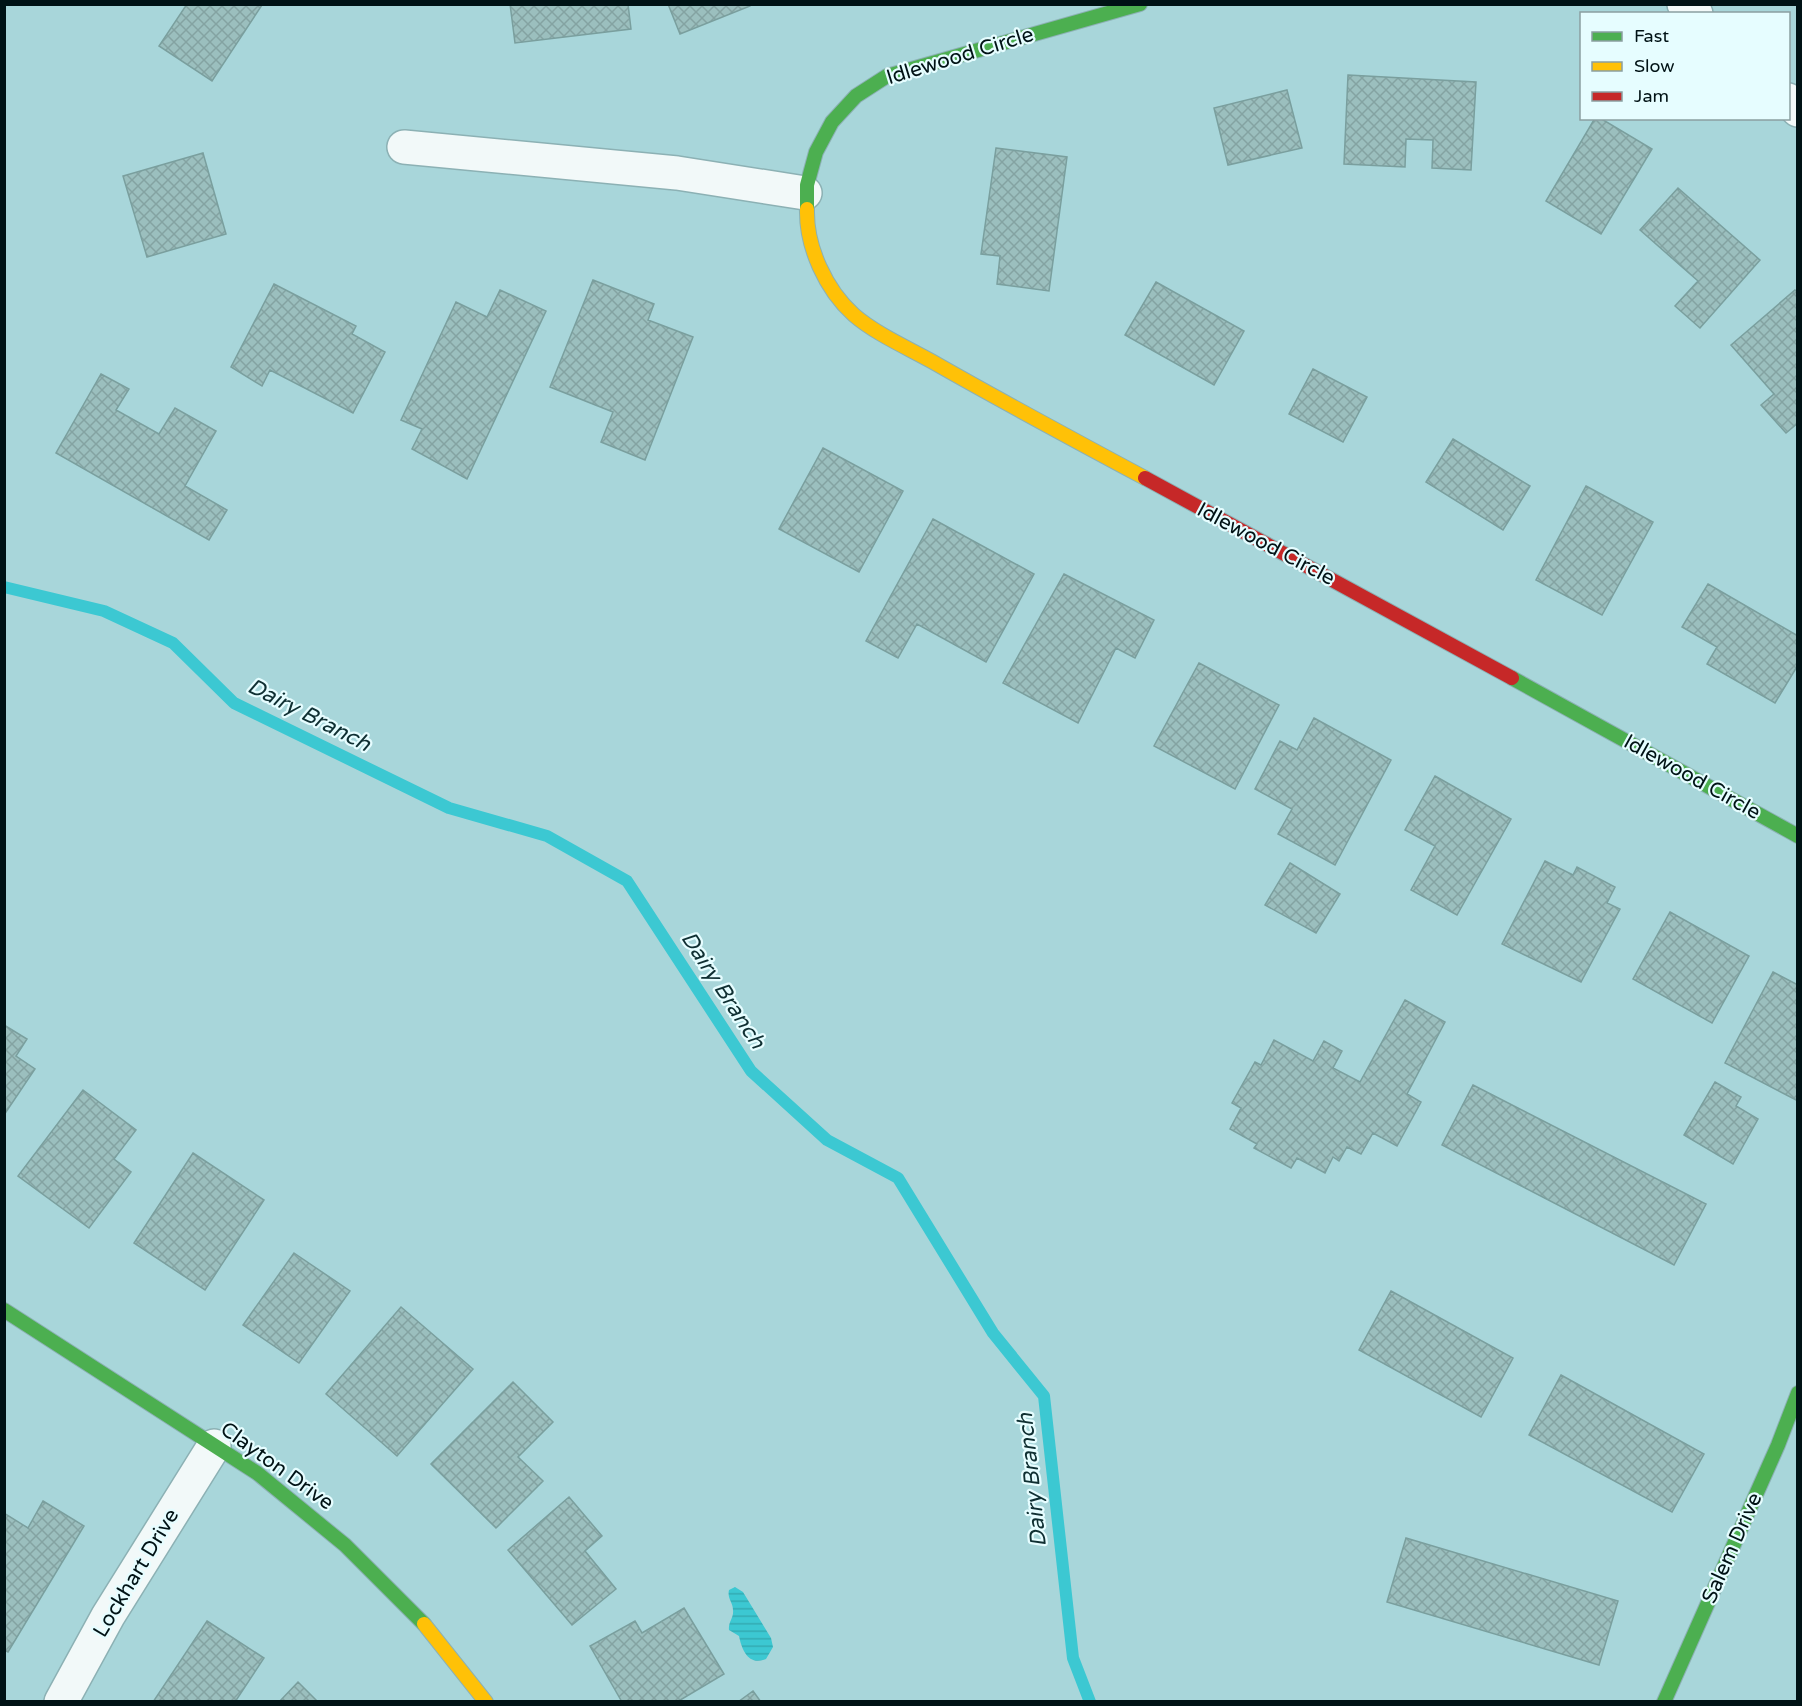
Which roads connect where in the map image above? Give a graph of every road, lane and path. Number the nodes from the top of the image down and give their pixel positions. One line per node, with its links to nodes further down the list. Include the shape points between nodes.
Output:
1 (1140, 4): 3 (street, Idlewood Circle, via 887,75 854,97 828,128 811,164)
2 (404, 147): 3 (street, via 677,173)
3 (806, 193): 4 (street, Idlewood Circle, via 806,224 817,264 826,282 852,313 868,325)
4 (1797, 836)
5 (4, 1310): 7 (street, Clayton Drive)
6 (1797, 1393): 10 (street, Salem Drive, via 1778,1445)
7 (214, 1446): 8 (street, Lockhart Drive, via 108,1616); 9 (street, Clayton Drive, via 257,1473 345,1545 422,1622)
8 (61, 1701)
9 (486, 1701)
10 (1664, 1701)

